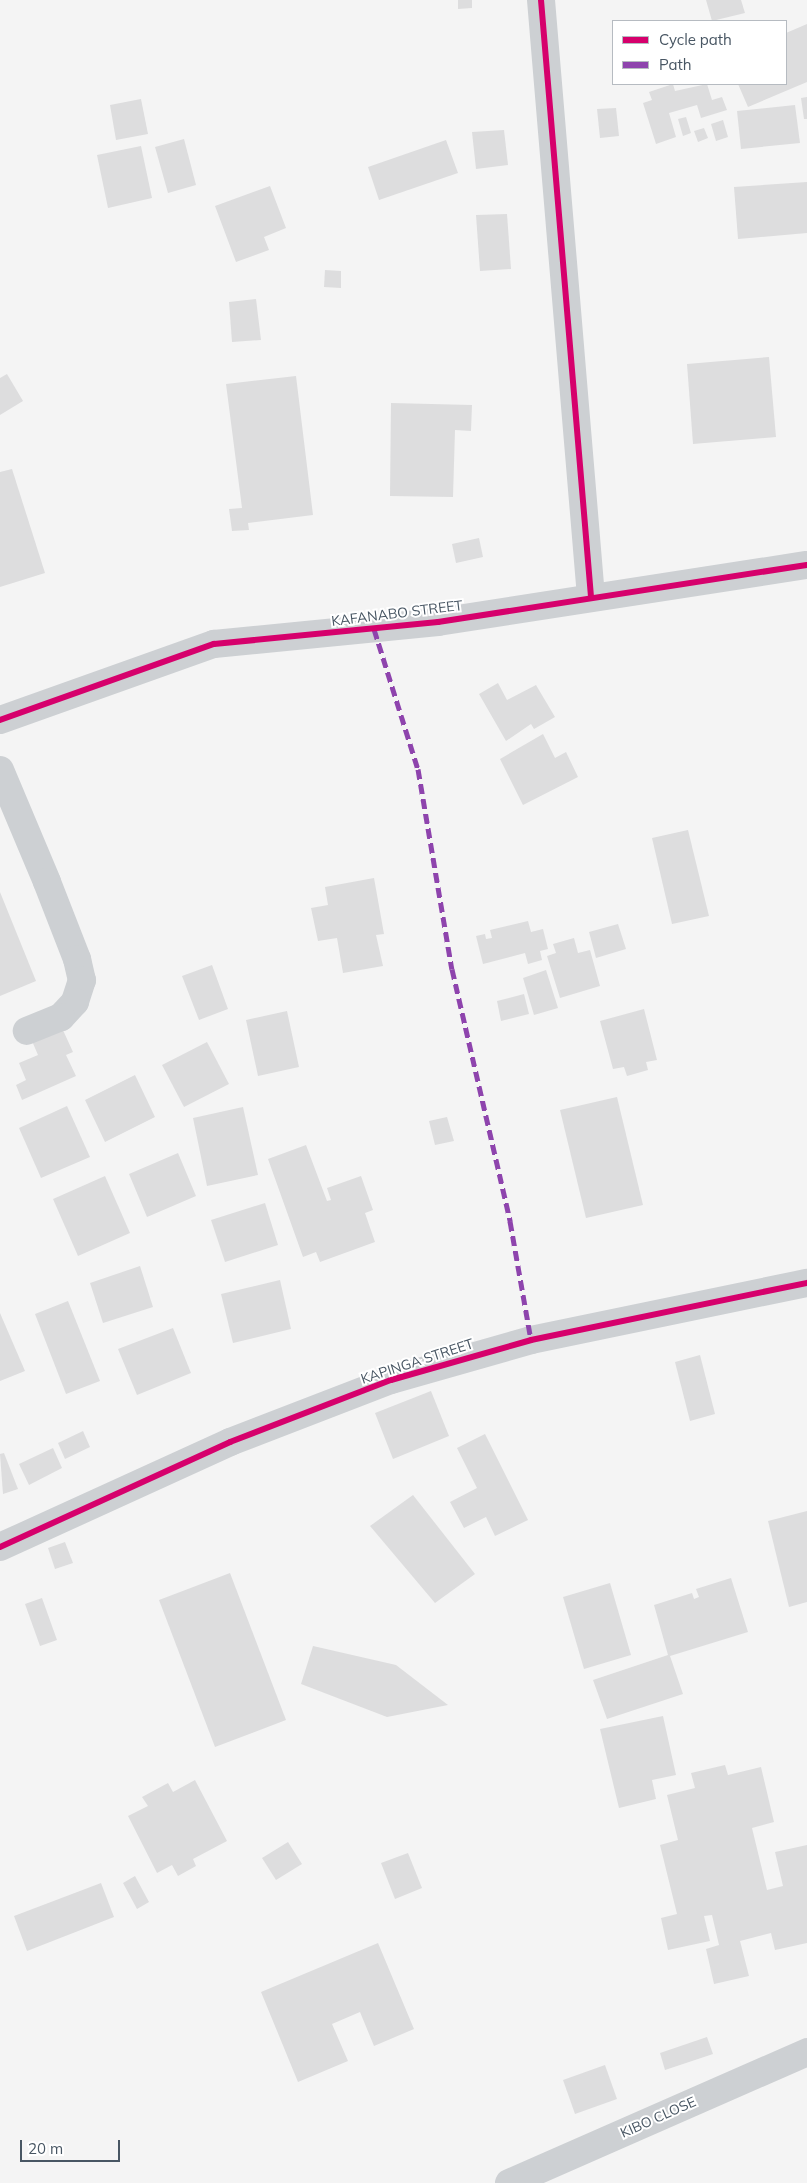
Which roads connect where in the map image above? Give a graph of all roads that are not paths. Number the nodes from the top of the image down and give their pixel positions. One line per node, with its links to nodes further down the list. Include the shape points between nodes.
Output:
1 (541, 0): 3 (street)
2 (807, 565): 3 (street, KAFANABO STREET)
3 (591, 597): 4 (street, KAFANABO STREET, via 438,622 214,644)
4 (0, 720)
5 (0, 770): 6 (street, via 47,882 82,980 75,1002 61,1016)
6 (27, 1032)
7 (807, 1283): 8 (street, KAPINGA STREET, via 531,1340 391,1380 230,1442)
8 (0, 1548)
9 (807, 2052): 10 (street, KIBO CLOSE)
10 (508, 2183)

